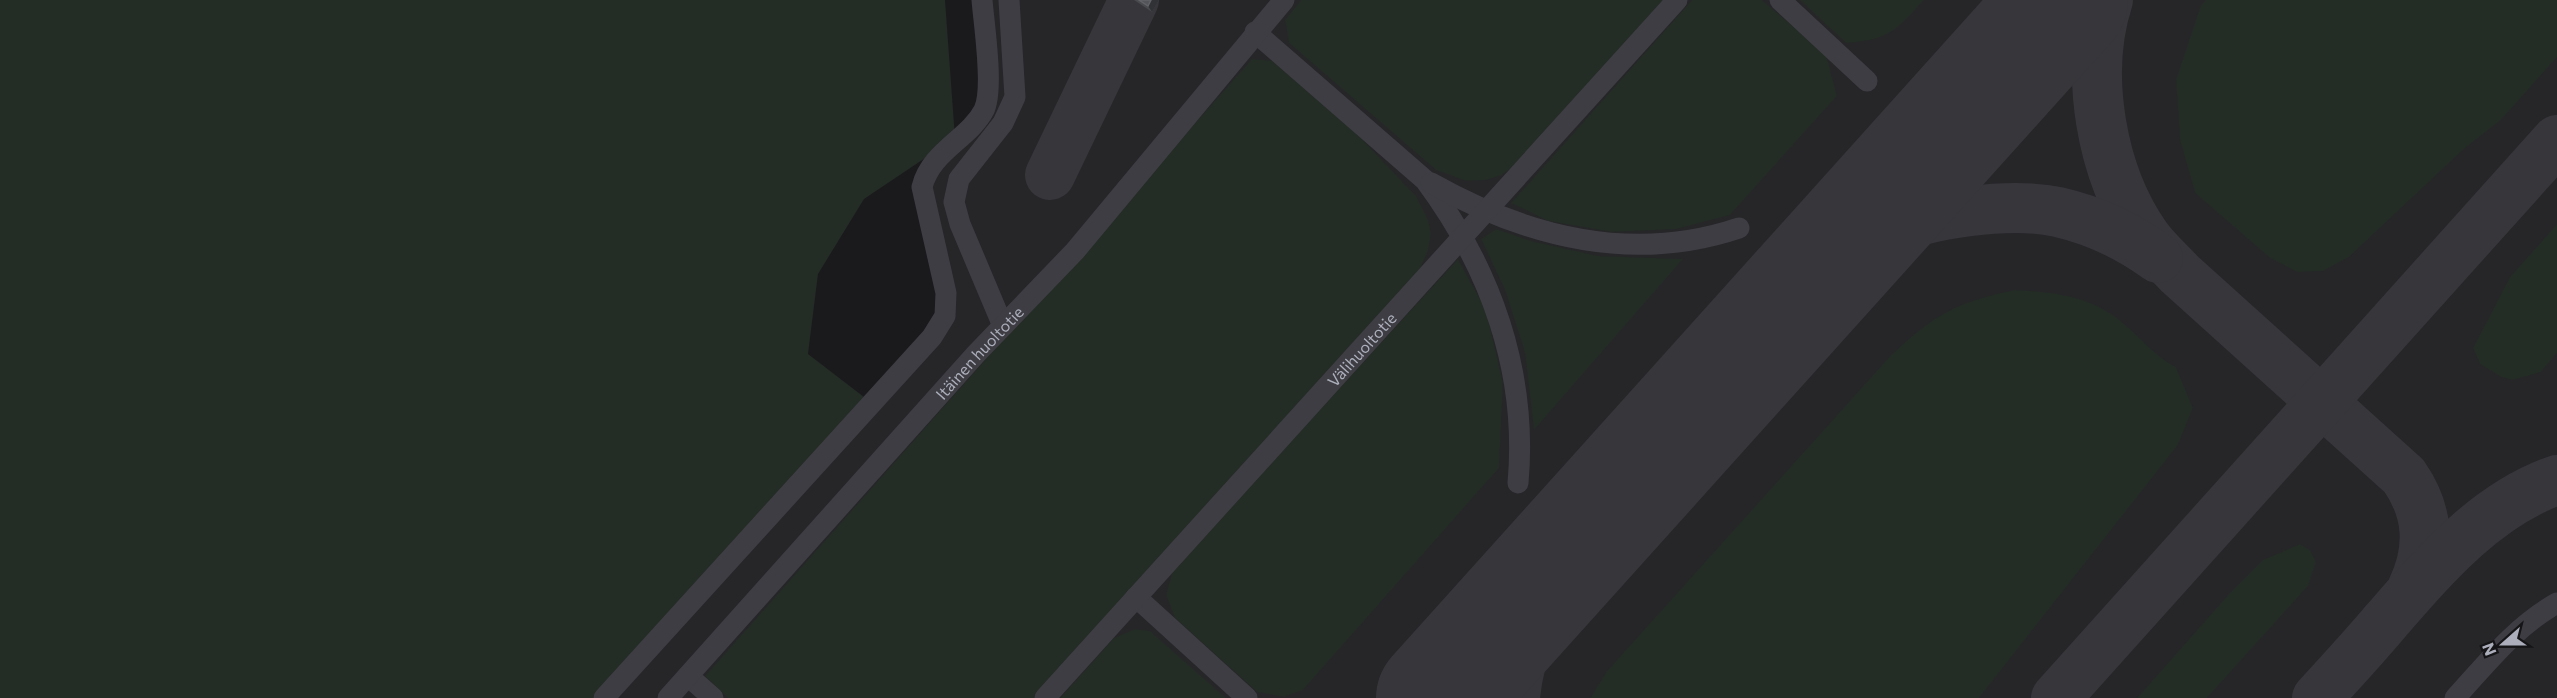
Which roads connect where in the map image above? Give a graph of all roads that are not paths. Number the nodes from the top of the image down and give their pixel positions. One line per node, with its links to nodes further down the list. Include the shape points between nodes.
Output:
1 (982, 0): 17 (lane, via 989,96 983,111 926,171 922,188 946,292 945,316 932,337)
2 (1009, 0): 12 (lane, via 1016,97 1003,123 959,179 954,202)
3 (1284, 0): 6 (lane, Itäinen huoltotie)
4 (1677, 0): 9 (lane, Välihuoltotie)
5 (1780, 0): 7 (lane)
6 (1255, 32): 8 (lane); 12 (lane, Itäinen huoltotie, via 1075,251)
7 (1867, 81)
8 (1425, 180): 9 (lane); 11 (lane)
9 (1485, 210): 10 (lane, via 1556,236 1620,244 1682,242); 11 (lane, Välihuoltotie)
10 (1739, 228)
11 (1462, 236): 13 (lane, via 1482,272 1505,338 1514,379 1521,449); 14 (lane, Välihuoltotie)
12 (1002, 326): 16 (lane, Itäinen huoltotie)
13 (1518, 483)
14 (1136, 597): 20 (lane, Välihuoltotie); 21 (lane)
15 (2557, 603): 22 (lane, via 2507,640)
16 (688, 676): 18 (lane, Itäinen huoltotie); 19 (lane)
17 (604, 698)
18 (668, 698)
19 (713, 698)
20 (1045, 698)
21 (1247, 698)
22 (2456, 698)

